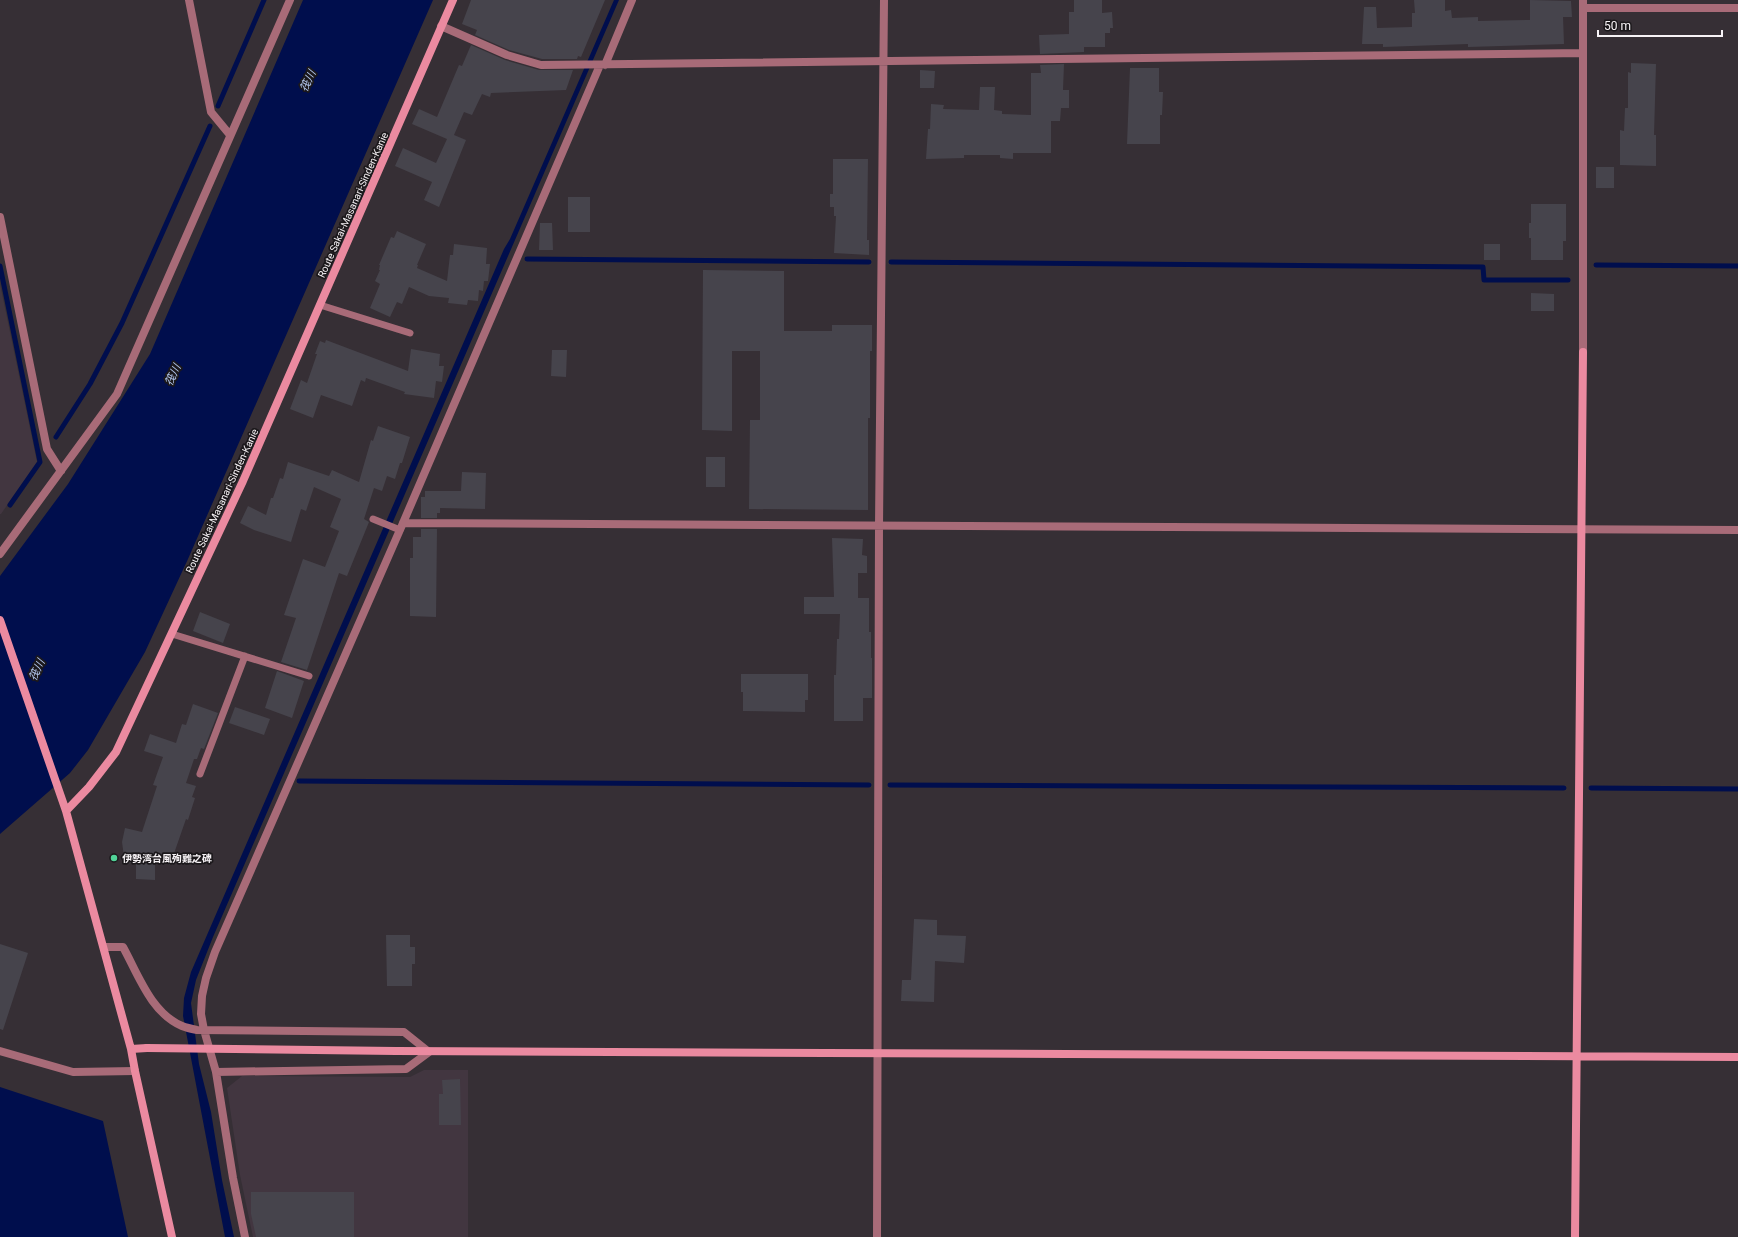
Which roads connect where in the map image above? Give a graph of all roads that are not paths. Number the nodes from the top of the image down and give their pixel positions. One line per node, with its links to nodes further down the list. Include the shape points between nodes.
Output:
1 (189, 0): 12 (street, via 211,112)
2 (290, 0): 12 (street)
3 (453, 0): 8 (street, Route Sakai-Masanari-Sinden-Kanie)
4 (632, 0): 11 (street)
5 (884, 0): 10 (street)
6 (1583, 4): 7 (street); 9 (street)
7 (1738, 8)
8 (442, 26): 11 (street, via 507,55 541,65); 14 (street, Route Sakai-Masanari-Sinden-Kanie)
9 (1583, 53): 10 (street); 20 (street)
10 (884, 62): 11 (street); 18 (street)
11 (600, 65): 19 (street)
12 (230, 135): 16 (street, via 116,394)
13 (0, 217): 16 (street, via 47,449)
14 (320, 305): 15 (lane); 24 (street, Route Sakai-Masanari-Sinden-Kanie)
15 (410, 333)
16 (61, 471): 22 (street)
17 (373, 518): 19 (lane)
18 (879, 526): 19 (street); 20 (street); 34 (street)
19 (399, 527): 30 (street, via 215,952 202,996)
20 (1581, 530): 21 (street); 35 (street)
21 (1738, 530)
22 (0, 554)
23 (0, 620): 28 (street)
24 (172, 634): 25 (lane); 28 (street, Route Sakai-Masanari-Sinden-Kanie, via 116,752 89,787)
25 (245, 656): 26 (lane); 27 (lane)
26 (309, 676)
27 (200, 774)
28 (66, 811): 29 (street)
29 (104, 947): 30 (street, via 123,947 152,1000 167,1016 182,1026); 31 (street)
30 (200, 1030): 33 (street, via 404,1032); 38 (street)
31 (131, 1049): 33 (street, bridge); 37 (street)
32 (0, 1051): 37 (street, via 73,1072)
33 (429, 1052): 34 (street); 38 (street, via 406,1069)
34 (879, 1054): 35 (street); 41 (street)
35 (1577, 1056): 36 (street); 42 (street)
36 (1738, 1057)
37 (135, 1071): 39 (street)
38 (216, 1072): 40 (street)
39 (172, 1237)
40 (245, 1237)
41 (878, 1237)
42 (1575, 1237)

